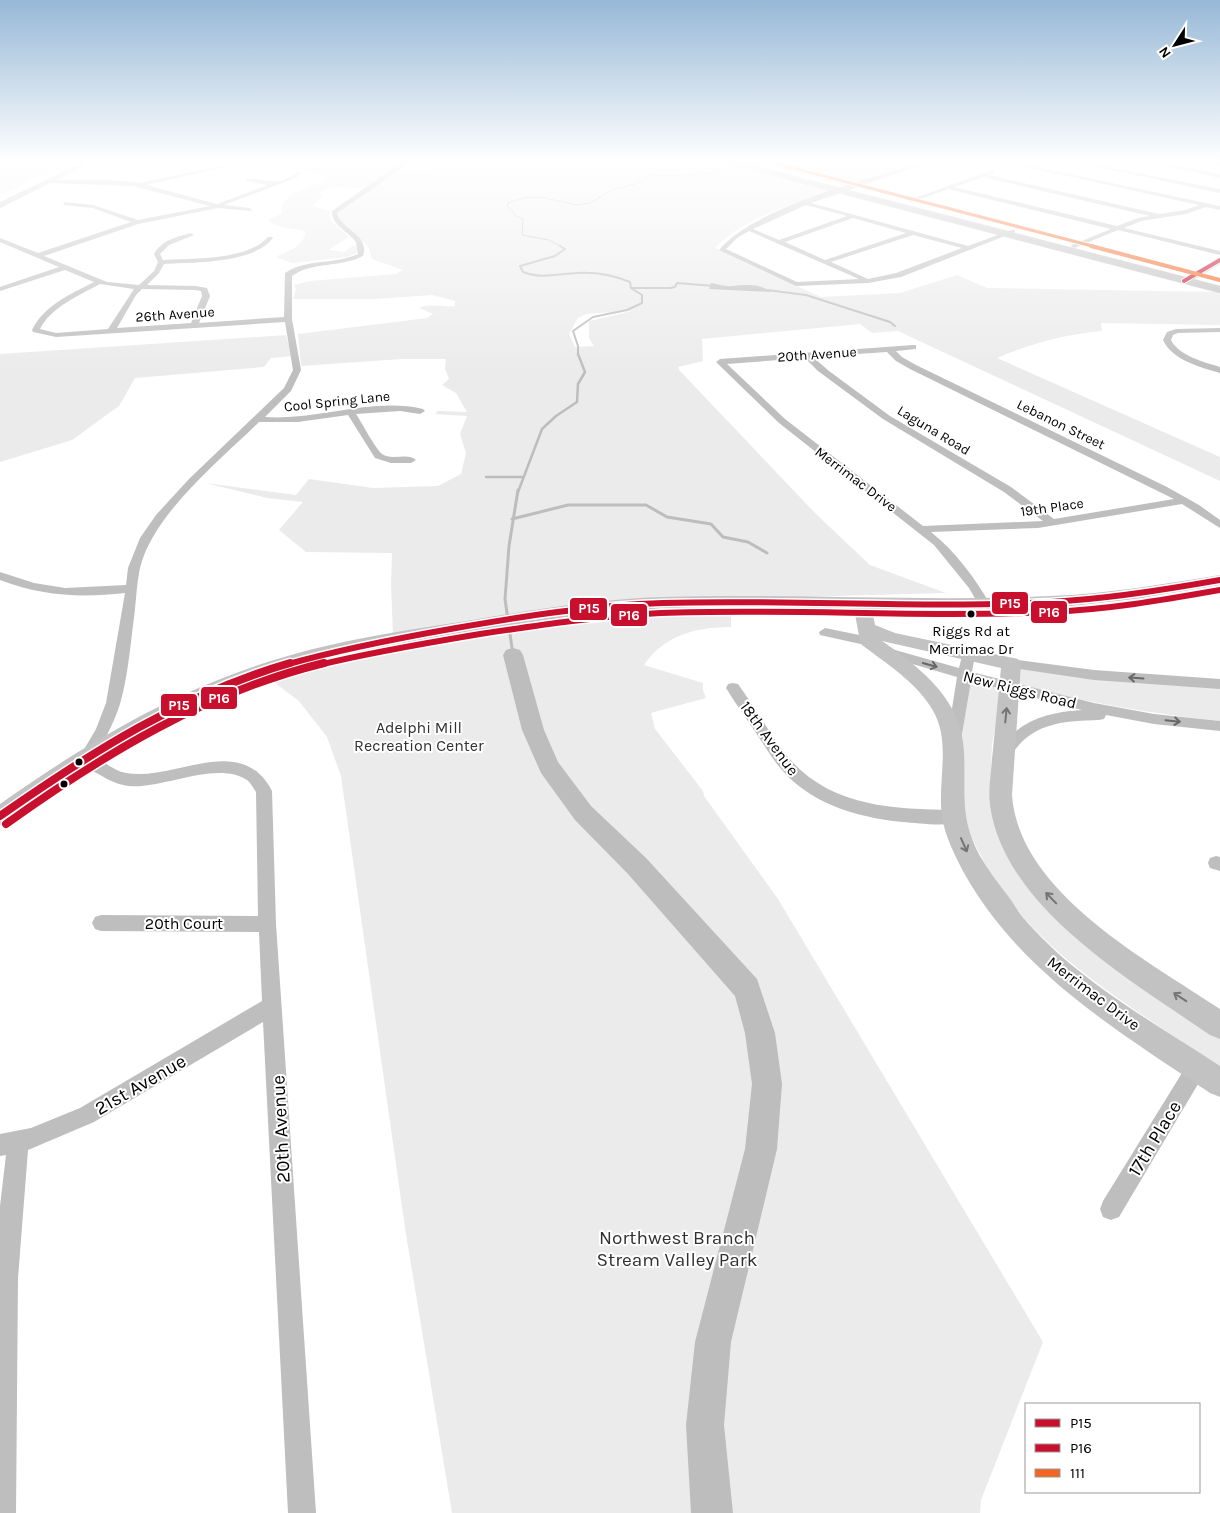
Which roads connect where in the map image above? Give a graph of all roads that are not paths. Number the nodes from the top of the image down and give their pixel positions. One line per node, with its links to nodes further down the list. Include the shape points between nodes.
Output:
1 (106, 233): 19 (street)
2 (351, 233): 31 (street, via 357,237 362,252 359,256 305,266 290,273 287,278)
3 (744, 233): 25 (street, via 722,250 798,284)
4 (757, 233): 15 (street)
5 (806, 233): 15 (street)
6 (911, 233): 17 (street); 22 (street)
7 (1006, 233): 17 (street)
8 (1010, 233): 24 (main road)
9 (1011, 233): 16 (main road)
10 (1106, 233): 16 (street)
11 (1136, 233): 18 (street)
12 (191, 236): 21 (street, via 164,246 157,254)
13 (270, 238): 21 (street, via 263,246 237,254)
14 (0, 240): 19 (street)
15 (779, 242): 22 (street)
16 (1074, 246): 24 (main road)
17 (968, 248): 25 (street, via 890,278)
18 (1220, 253)
19 (39, 255): 23 (street)
20 (1220, 260): 24 (main road)
21 (160, 262): 28 (street, via 157,272)
22 (825, 262): 25 (street)
23 (66, 267): 26 (street); 29 (street)
24 (1188, 279): 27 (main road); 30 (main road)
25 (868, 280)
26 (99, 282): 28 (street); 34 (street, 26th Avenue, via 54,308 36,330 43,334)
27 (1220, 284)
28 (140, 287): 32 (street, via 199,288 206,292); 34 (street)
29 (0, 289)
30 (1220, 290)
31 (288, 319): 32 (street, 26th Avenue); 42 (street, via 297,370 284,394)
32 (194, 325): 34 (street, 26th Avenue)
33 (1220, 330): 39 (street, via 1176,331 1166,340 1174,351)
34 (111, 331)
35 (913, 347): 36 (street, 20th Avenue)
36 (889, 349): 37 (street, 20th Avenue); 44 (street, Lebanon Street, via 913,367)
37 (807, 355): 38 (street, 20th Avenue); 45 (street, Laguna Road, via 872,408 1021,498)
38 (720, 362): 47 (street, Merrimac Drive, via 782,421)
39 (1220, 370)
40 (420, 411): 41 (street, Cool Spring Lane, via 399,408)
41 (351, 413): 42 (street, Cool Spring Lane, via 300,420); 43 (street, via 378,456)
42 (257, 419): 50 (street, via 160,517 140,550)
43 (411, 460)
44 (1184, 501): 45 (street, 19th Place); 46 (street, Lebanon Street)
45 (1052, 524): 47 (street, 19th Place)
46 (1220, 525)
47 (923, 530): 52 (street, Merrimac Drive, via 950,555)
48 (0, 576): 50 (street, via 29,588 66,593)
49 (1220, 580): 52 (main road, via 1094,599)
50 (131, 588): 64 (street, via 113,703)
51 (862, 604): 52 (main road); 54 (main road); 64 (main road, via 661,603 582,609 339,650 270,668 202,696)
52 (984, 604)
53 (824, 632): 54 (street, New Riggs Road)
54 (868, 635): 55 (main road, New Riggs Road); 56 (street, New Riggs Road, one-way to 56, via 890,653); 62 (main road, via 919,679 934,697 946,716)
55 (968, 655): 56 (street, Merrimac Drive); 57 (main road, New Riggs Road)
56 (964, 675): 57 (street, New Riggs Road); 62 (street, Merrimac Drive)
57 (1010, 676): 58 (street, New Riggs Road, one-way to 57, via 1094,675); 60 (street, New Riggs Road, via 1094,708); 63 (main road, one-way to 57)
58 (1220, 684)
59 (733, 688): 66 (street, 18th Avenue, via 783,761 813,789 853,808 883,814)
60 (1154, 719): 61 (street, New Riggs Road, one-way to 61); 63 (street, via 1103,715 1054,718 1019,735)
61 (1220, 726)
62 (953, 746): 66 (main road, Merrimac Drive)
63 (1003, 756): 70 (main road, one-way to 63, via 1100,942 1038,884 1018,854 1004,820)
64 (87, 758): 65 (main road); 68 (street, 20th Avenue, via 111,774 130,780 228,767 255,775 261,782 266,802)
65 (0, 816)
66 (953, 816): 71 (main road, Merrimac Drive, one-way to 71, via 983,883 1026,939 1090,993)
67 (101, 923): 68 (street, 20th Court)
68 (267, 924): 69 (street, 20th Avenue)
69 (273, 1004): 73 (street, 21st Avenue, via 87,1115 54,1130); 76 (street, 20th Avenue)
70 (1220, 1025)
71 (1197, 1067): 72 (main road, Merrimac Drive); 74 (street, 17th Place)
72 (1220, 1083)
73 (9, 1144): 75 (street)
74 (1110, 1209)
75 (2, 1513)
76 (302, 1513)

